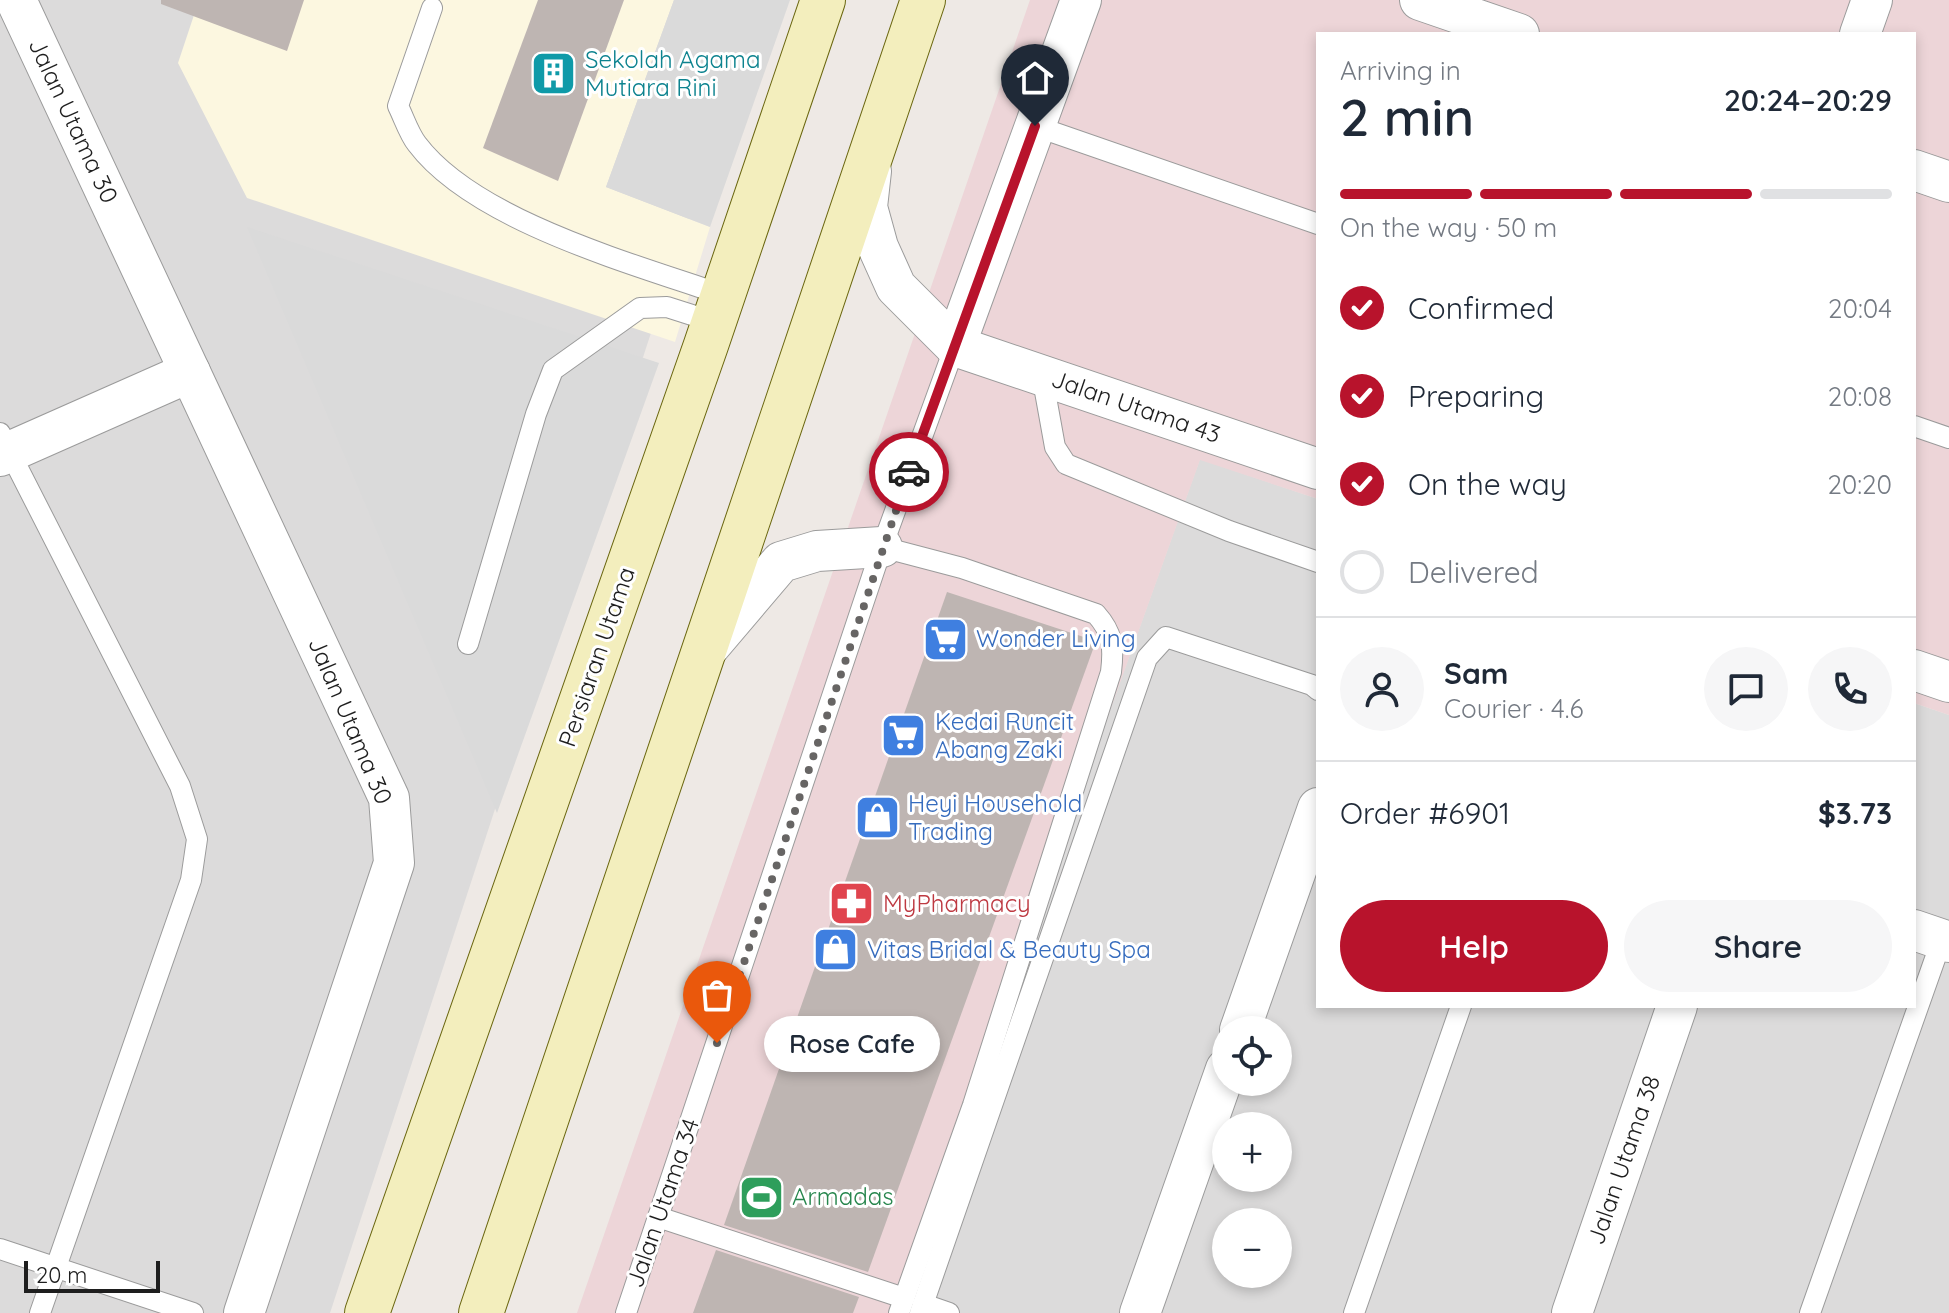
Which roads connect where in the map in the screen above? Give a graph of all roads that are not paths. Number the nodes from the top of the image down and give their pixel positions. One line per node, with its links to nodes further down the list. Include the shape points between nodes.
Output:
1 (16, 0): 17 (street, Jalan Utama 30)
2 (823, 0): 15 (street, Persiaran Utama)
3 (923, 0): 11 (street)
4 (1081, 0): 10 (street)
5 (1420, 0): 8 (street)
6 (1872, 0): 9 (street)
7 (432, 8): 15 (lane, via 398,106 416,143 446,174 483,200)
8 (1513, 32)
9 (1861, 32)
10 (1035, 126): 14 (lane); 16 (street)
11 (875, 141): 16 (street, via 867,207 878,247 896,287); 26 (street)
12 (1916, 171): 13 (street)
13 (1949, 182)
14 (1316, 223)
15 (719, 309): 25 (lane, via 640,308 553,370); 45 (street, Persiaran Utama)
16 (955, 346): 18 (street, Jalan Utama 43); 23 (lane, Jalan Utama 34)
17 (190, 372): 21 (street); 44 (street, Jalan Utama 30, via 389,798 394,863)
18 (1042, 375): 22 (street, Jalan Utama 43); 24 (lane, via 1055,447 1066,464)
19 (1916, 427): 20 (lane)
20 (1949, 438)
21 (3, 447): 40 (lane, via 180,786 197,839 191,880)
22 (1316, 468)
23 (882, 547): 26 (street, via 817,551 781,562); 38 (lane, Jalan Utama 34); 41 (lane, via 1096,614 1114,647 1111,672)
24 (1316, 561)
25 (468, 644)
26 (702, 656): 46 (street)
27 (1916, 671): 28 (street)
28 (1949, 682)
29 (1316, 688): 41 (lane, via 1166,637 1147,658)
30 (1316, 814): 36 (street)
31 (1935, 937): 32 (lane)
32 (1916, 994)
33 (1460, 1008): 50 (lane)
34 (1676, 1008): 51 (street, Jalan Utama 38)
35 (1911, 1008): 52 (lane)
36 (1245, 1016)
37 (1216, 1096): 49 (street)
38 (658, 1217): 41 (lane); 47 (lane, Jalan Utama 34)
39 (0, 1249): 40 (lane)
40 (56, 1267): 42 (lane); 43 (lane)
41 (912, 1307): 48 (lane)
42 (40, 1313)
43 (193, 1313)
44 (244, 1313)
45 (367, 1313)
46 (481, 1313)
47 (626, 1313)
48 (949, 1313)
49 (1140, 1313)
50 (1354, 1313)
51 (1572, 1313)
52 (1810, 1313)

